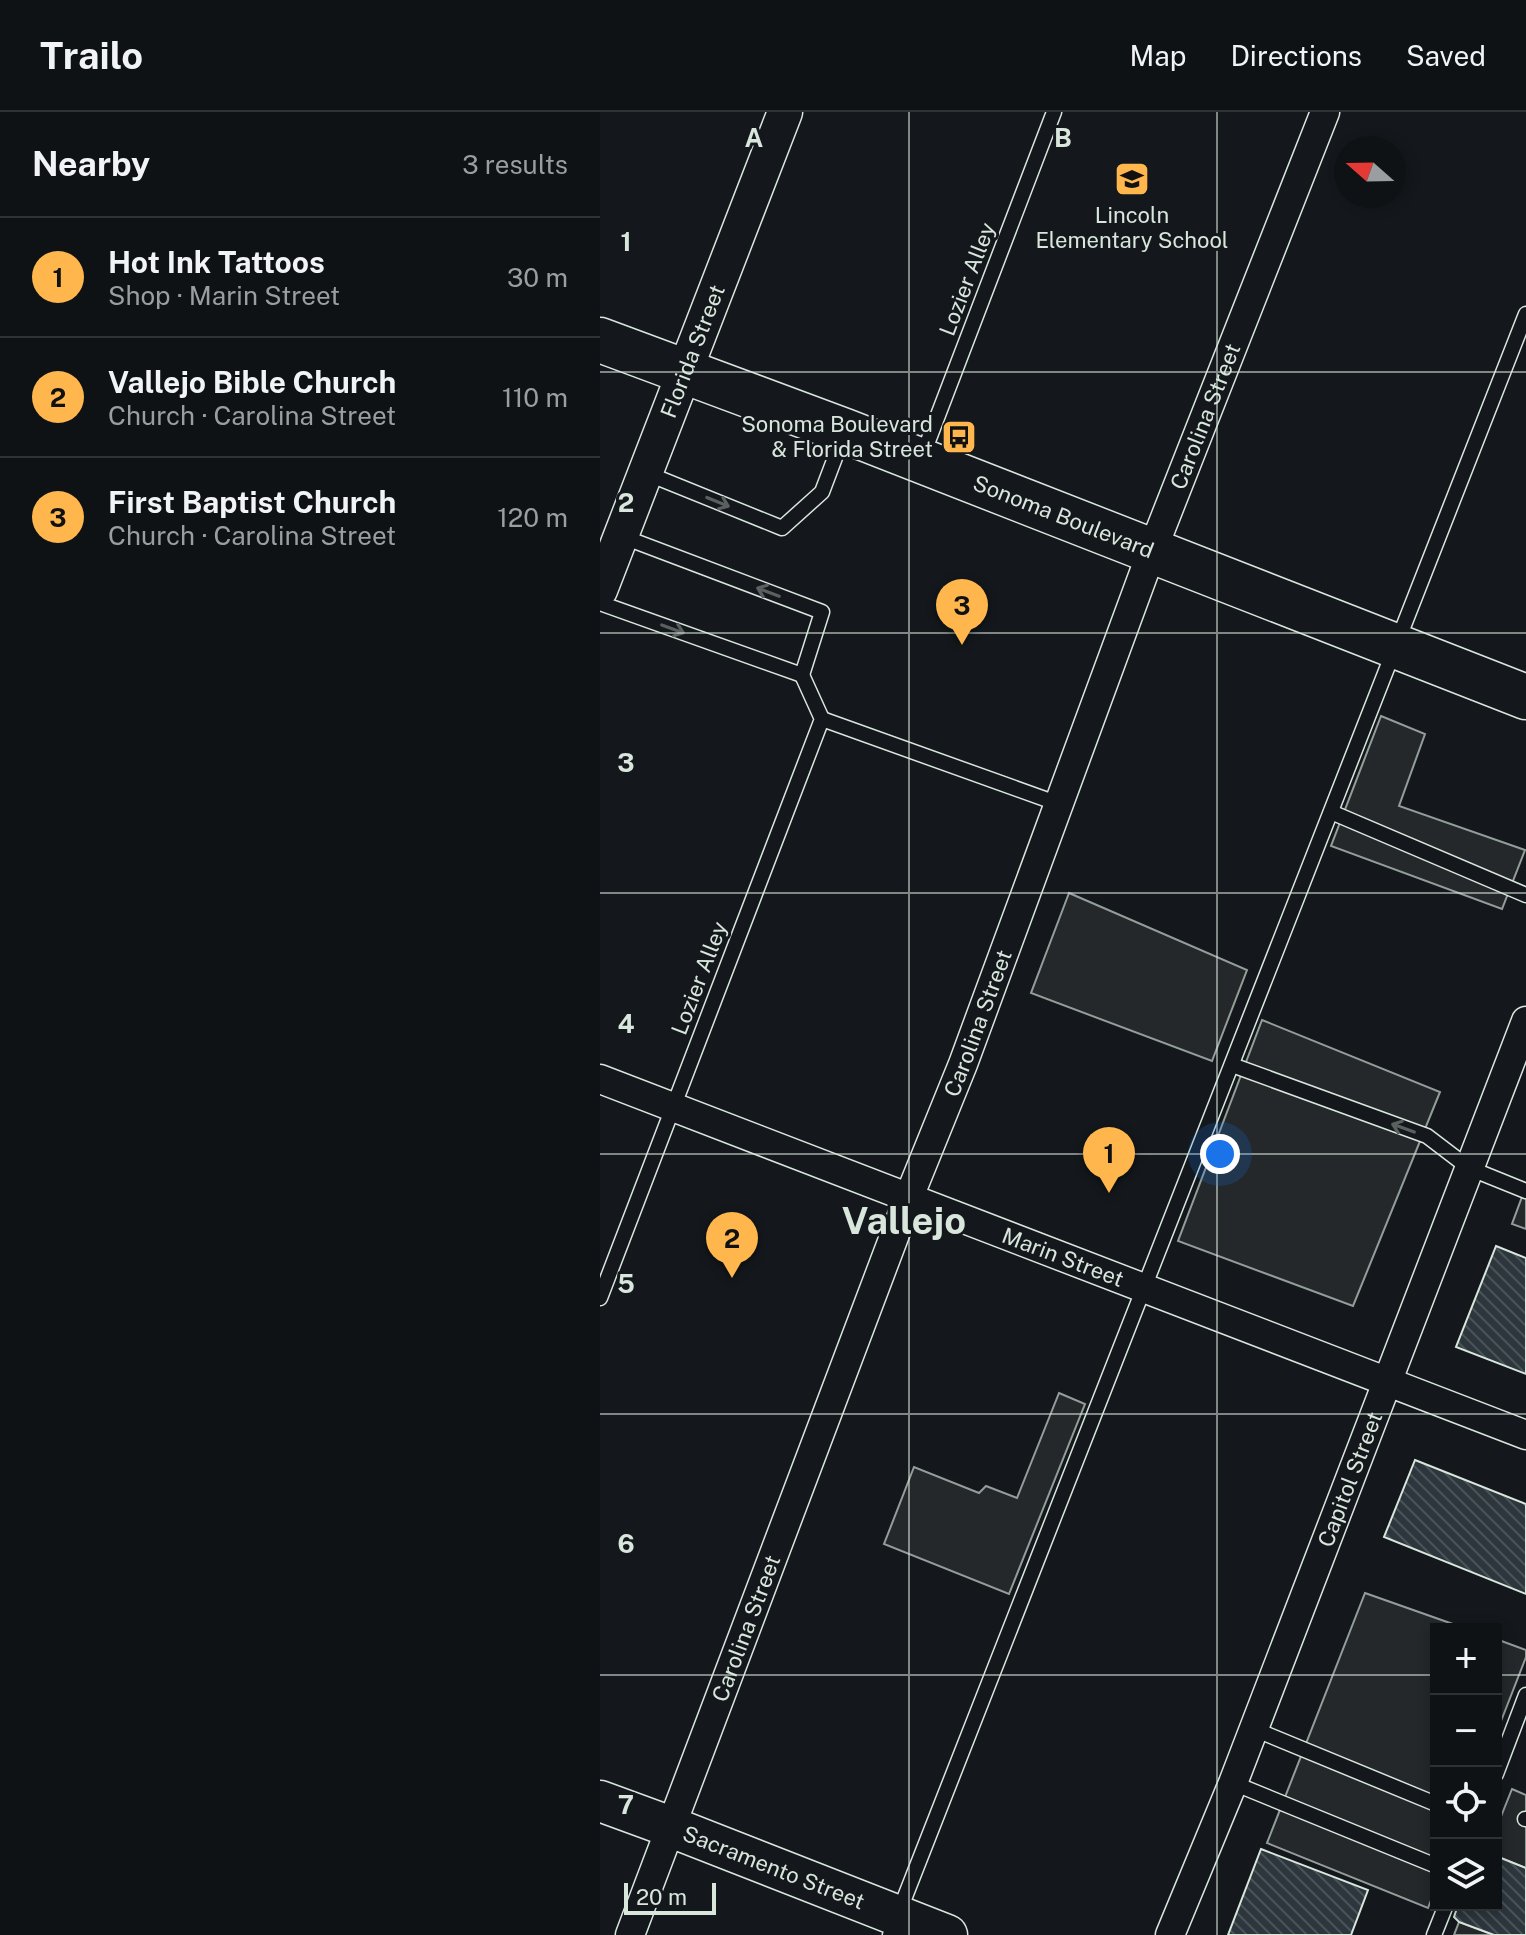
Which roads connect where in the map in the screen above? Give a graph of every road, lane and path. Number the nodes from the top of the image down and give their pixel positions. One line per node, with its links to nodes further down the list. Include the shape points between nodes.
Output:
1 (1054, 112): 8 (lane, Lozier Alley)
2 (1325, 112): 11 (street, Carolina Street)
3 (781, 113): 6 (street, Florida Street)
4 (1526, 314): 14 (lane)
5 (600, 340): 6 (main road, Sonoma Boulevard)
6 (684, 372): 7 (main road, Sonoma Boulevard); 9 (street, Florida Street)
7 (845, 431): 8 (main road, Sonoma Boulevard); 9 (lane, one-way to 7, via 782,528 822,492)
8 (920, 461): 11 (main road, Sonoma Boulevard)
9 (645, 473): 10 (street, Florida Street)
10 (621, 536): 12 (street, Florida Street); 15 (lane, one-way to 10, via 822,612)
11 (1152, 551): 14 (main road, Sonoma Boulevard); 18 (street, Carolina Street)
12 (600, 590)
13 (600, 603): 15 (lane, one-way to 15)
14 (1396, 646): 16 (main road, Sonoma Boulevard); 19 (lane)
15 (802, 675): 17 (lane)
16 (1526, 697)
17 (822, 719): 18 (lane); 24 (lane, Lozier Alley)
18 (1059, 804): 27 (street, Carolina Street)
19 (1331, 812): 20 (lane); 22 (lane)
20 (1526, 895)
21 (1526, 1021): 25 (street, Capitol Street)
22 (1232, 1065): 25 (lane, one-way to 22, via 1427,1136); 28 (lane)
23 (600, 1079): 24 (street, Marin Street)
24 (672, 1108): 27 (street, Marin Street); 29 (lane, Lozier Alley)
25 (1469, 1168): 26 (lane); 30 (street, Capitol Street)
26 (1526, 1191)
27 (909, 1197): 28 (street, Marin Street); 38 (street, Carolina Street)
28 (1144, 1288): 30 (street, Marin Street); 41 (lane)
29 (600, 1298)
30 (1388, 1381): 31 (street, Marin Street); 33 (street, Capitol Street)
31 (1526, 1435)
32 (1526, 1695): 34 (lane)
33 (1254, 1729): 35 (street, Capitol Street); 37 (lane)
34 (1499, 1767)
35 (1233, 1783): 39 (lane); 44 (street, Capitol Street)
36 (600, 1801): 38 (main road, Sacramento Street)
37 (1430, 1802)
38 (671, 1827): 41 (main road, Sacramento Street); 42 (street, Carolina Street)
39 (1430, 1863)
40 (1444, 1911): 45 (lane)
41 (894, 1926): 43 (main road, Sacramento Street)
42 (630, 1935)
43 (947, 1935)
44 (1170, 1935)
45 (1434, 1935)

